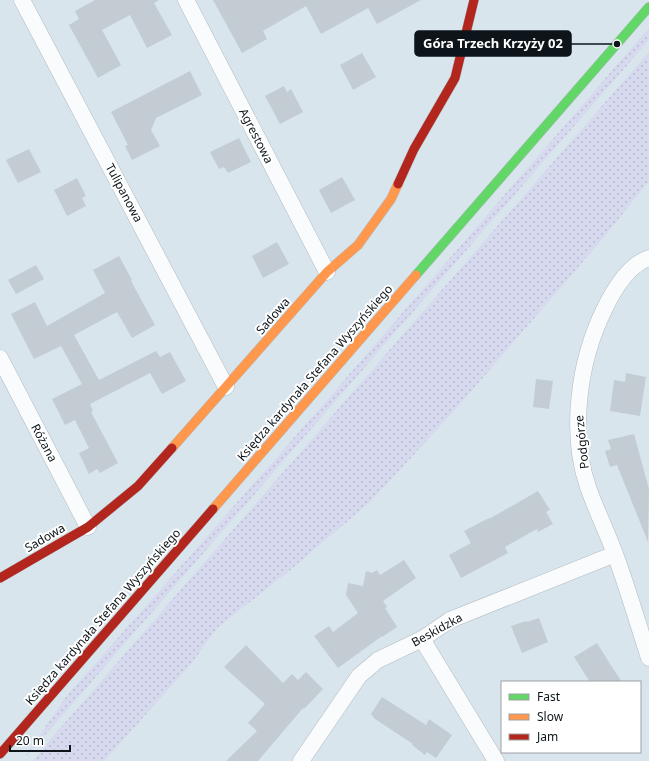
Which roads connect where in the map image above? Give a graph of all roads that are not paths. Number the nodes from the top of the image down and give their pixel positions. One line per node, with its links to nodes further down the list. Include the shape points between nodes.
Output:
1 (22, 0): 8 (street, Tulipanowa)
2 (186, 0): 6 (street, Agrestowa)
3 (474, 0): 6 (main road, Sadowa, via 455,78 414,149 391,199 358,245)
4 (649, 7): 14 (main road, Księdza kardynała Stefana Wyszyńskiego)
5 (649, 258): 10 (street, Podgórze, via 638,263 627,274 613,292 602,314 587,358 579,404 581,460 588,486)
6 (327, 272): 8 (main road, Sadowa)
7 (0, 358): 9 (street, Różana)
8 (226, 387): 9 (main road, Sadowa, via 138,486)
9 (88, 527): 11 (main road, Sadowa)
10 (615, 554): 12 (street, Beskidzka, via 450,620); 13 (street, Podgórze)
11 (0, 578)
12 (422, 640): 15 (street, Beskidzka, via 378,660 359,676); 16 (street)
13 (649, 658)
14 (0, 754)
15 (302, 761)
16 (496, 761)

